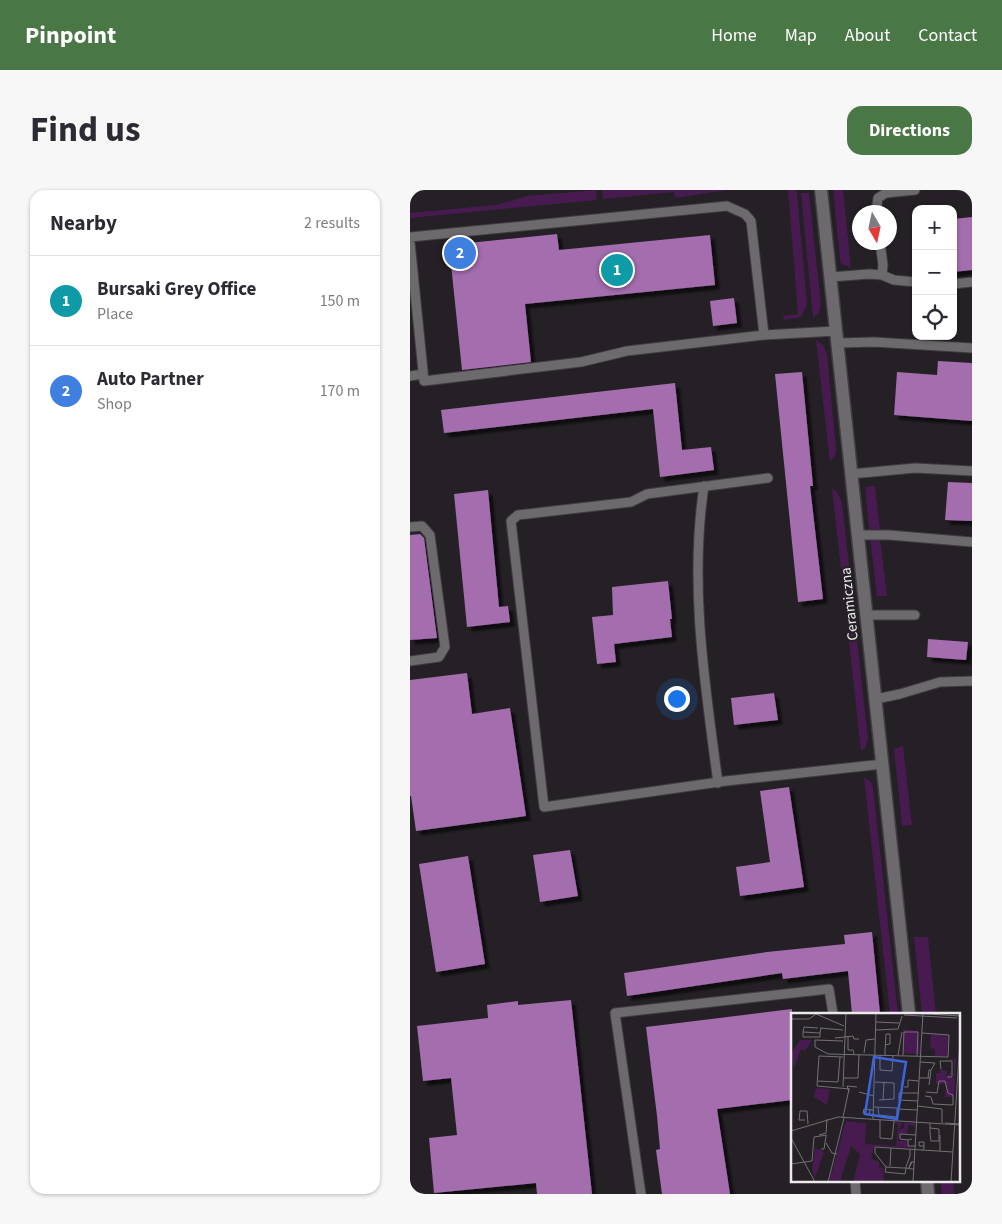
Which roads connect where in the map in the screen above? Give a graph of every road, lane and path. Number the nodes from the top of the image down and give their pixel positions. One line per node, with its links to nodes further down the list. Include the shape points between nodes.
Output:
1 (821, 190): 8 (street, Ceramiczna)
2 (915, 190): 3 (lane, via 886,193 878,198)
3 (877, 205)
4 (410, 237): 12 (lane, via 727,206 745,214 751,222)
5 (410, 242): 15 (lane)
6 (881, 250): 7 (lane)
7 (882, 275): 8 (lane); 9 (lane)
8 (830, 277): 13 (street, Ceramiczna)
9 (912, 282)
10 (972, 282): 11 (lane)
11 (957, 284)
12 (764, 335): 13 (lane); 15 (lane, via 627,351 580,362 424,381)
13 (837, 337): 14 (lane); 18 (street, Ceramiczna)
14 (972, 348)
15 (423, 374): 16 (lane)
16 (410, 376)
17 (972, 471): 18 (lane, via 915,468)
18 (851, 474): 22 (street, Ceramiczna)
19 (768, 478): 20 (lane)
20 (704, 486): 30 (lane, via 699,520 702,662); 30 (lane, via 647,494 631,502 518,515 511,521 544,807)
21 (410, 527): 26 (lane, via 422,526 430,535 445,647 438,657)
22 (858, 535): 23 (lane); 24 (street, Ceramiczna)
23 (972, 542)
24 (866, 615): 25 (lane); 28 (street, Ceramiczna)
25 (916, 615)
26 (410, 661)
27 (972, 681): 28 (lane, via 940,682)
28 (876, 699): 29 (street, Ceramiczna)
29 (883, 764): 30 (lane); 32 (street, Ceramiczna)
30 (718, 782)
31 (832, 1013): 33 (lane, via 829,989 616,1013)
32 (909, 1013)
33 (641, 1194)

